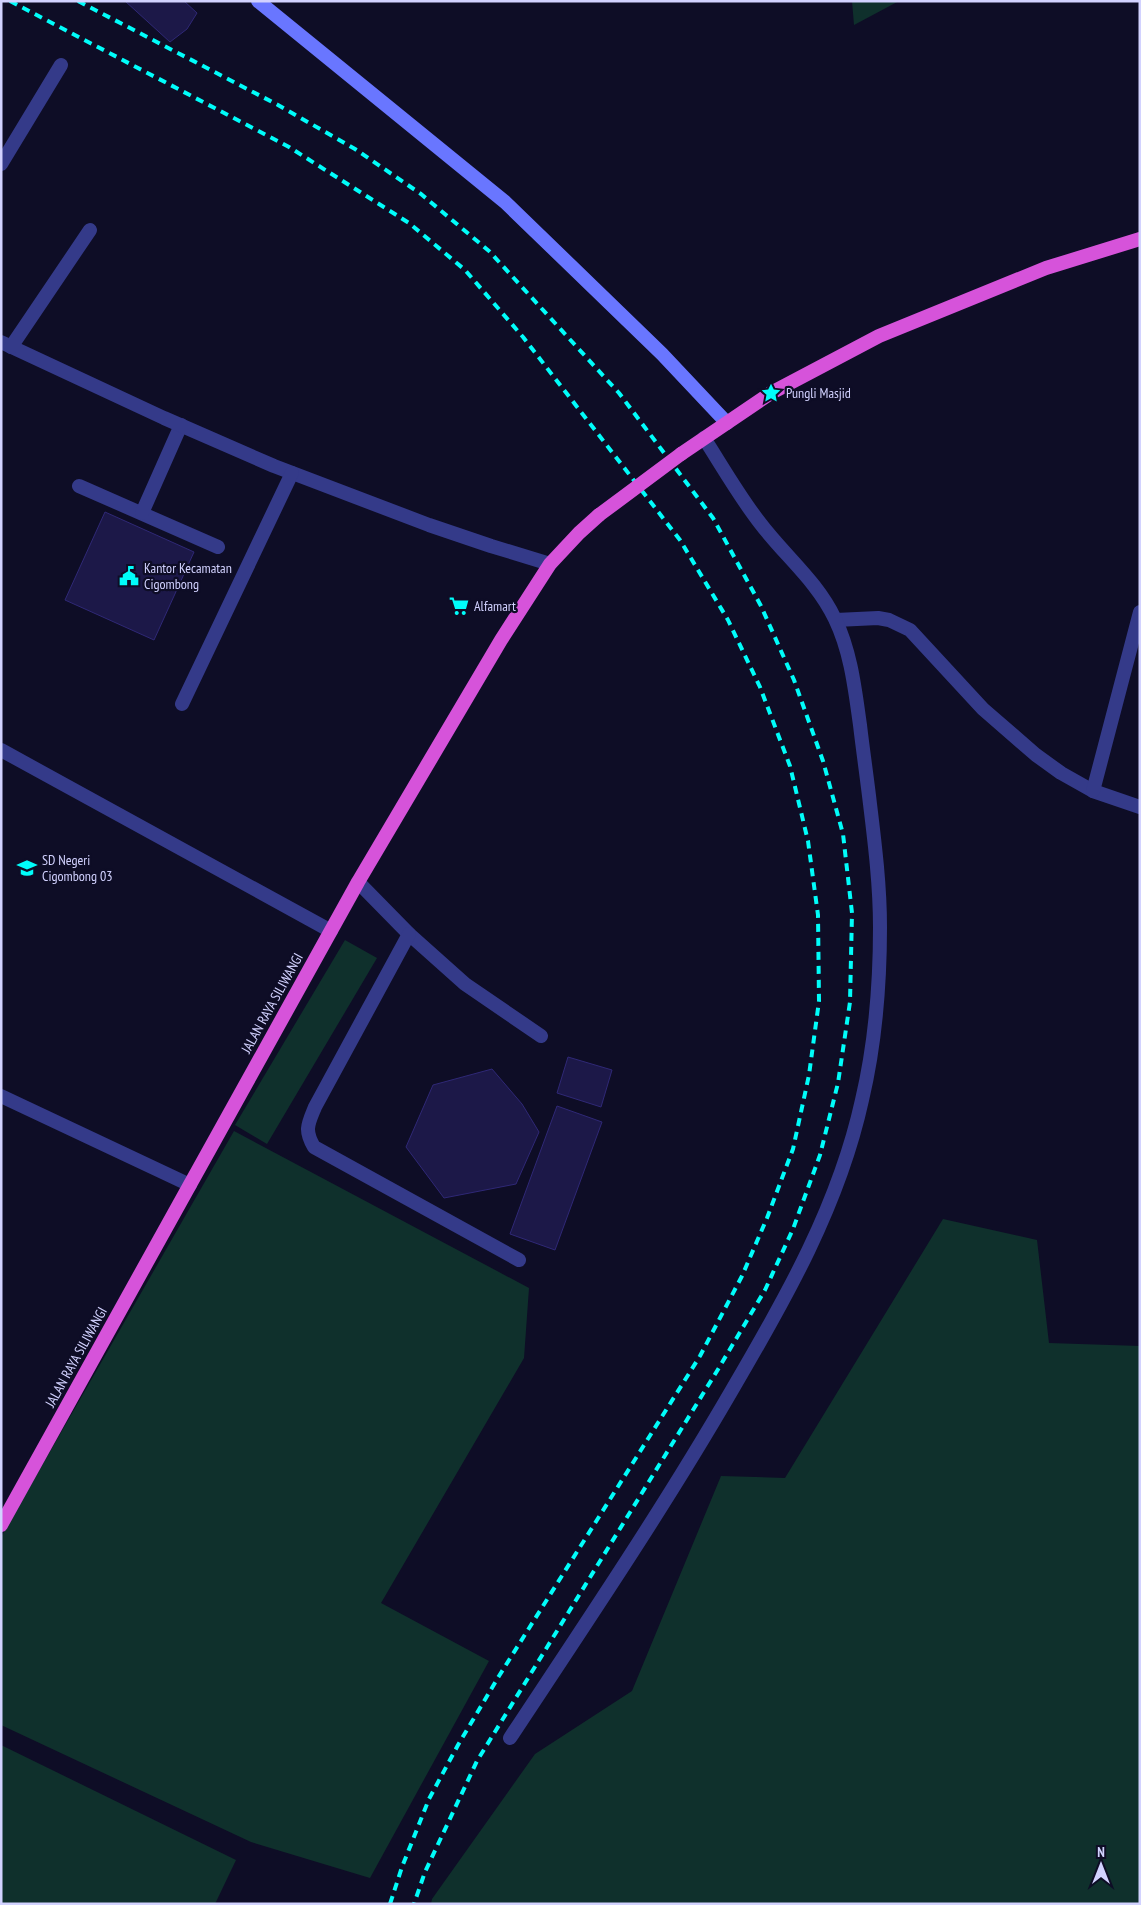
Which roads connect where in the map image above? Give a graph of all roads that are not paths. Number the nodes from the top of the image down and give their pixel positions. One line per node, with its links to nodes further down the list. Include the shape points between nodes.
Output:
1 (258, 1): 7 (main road, via 505,202 662,354)
2 (61, 65): 3 (street)
3 (1, 164)
4 (90, 230): 6 (street)
5 (1140, 238): 7 (highway, JALAN RAYA SILIWANGI, via 1046,268 879,336 771,393)
6 (6, 345): 8 (street)
7 (727, 423): 9 (highway, JALAN RAYA SILIWANGI)
8 (181, 425): 10 (street); 12 (street)
9 (704, 438): 14 (highway, JALAN RAYA SILIWANGI, bridge, via 599,515); 16 (street, via 759,522 806,573)
10 (292, 473): 14 (street, via 438,528); 17 (street)
11 (79, 486): 12 (street)
12 (142, 513): 13 (street)
13 (218, 547)
14 (550, 564): 21 (highway, JALAN RAYA SILIWANGI, via 501,640)
15 (1140, 612): 19 (street)
16 (836, 620): 19 (street, via 878,618 910,630 1013,736 1036,756); 29 (street, via 851,665 856,698 878,878 880,928 872,1048 850,1146 814,1240 764,1338 700,1446)
17 (182, 704)
18 (1, 750): 22 (street)
19 (1093, 791): 20 (street)
20 (1140, 807)
21 (358, 882): 22 (highway, JALAN RAYA SILIWANGI); 23 (street)
22 (331, 931): 26 (highway, JALAN RAYA SILIWANGI)
23 (408, 934): 24 (street, via 465,984); 27 (street, via 315,1107 308,1124 308,1136 314,1147)
24 (541, 1036)
25 (1, 1096): 26 (street)
26 (190, 1184): 28 (highway, JALAN RAYA SILIWANGI)
27 (520, 1260)
28 (1, 1525)
29 (510, 1738)

